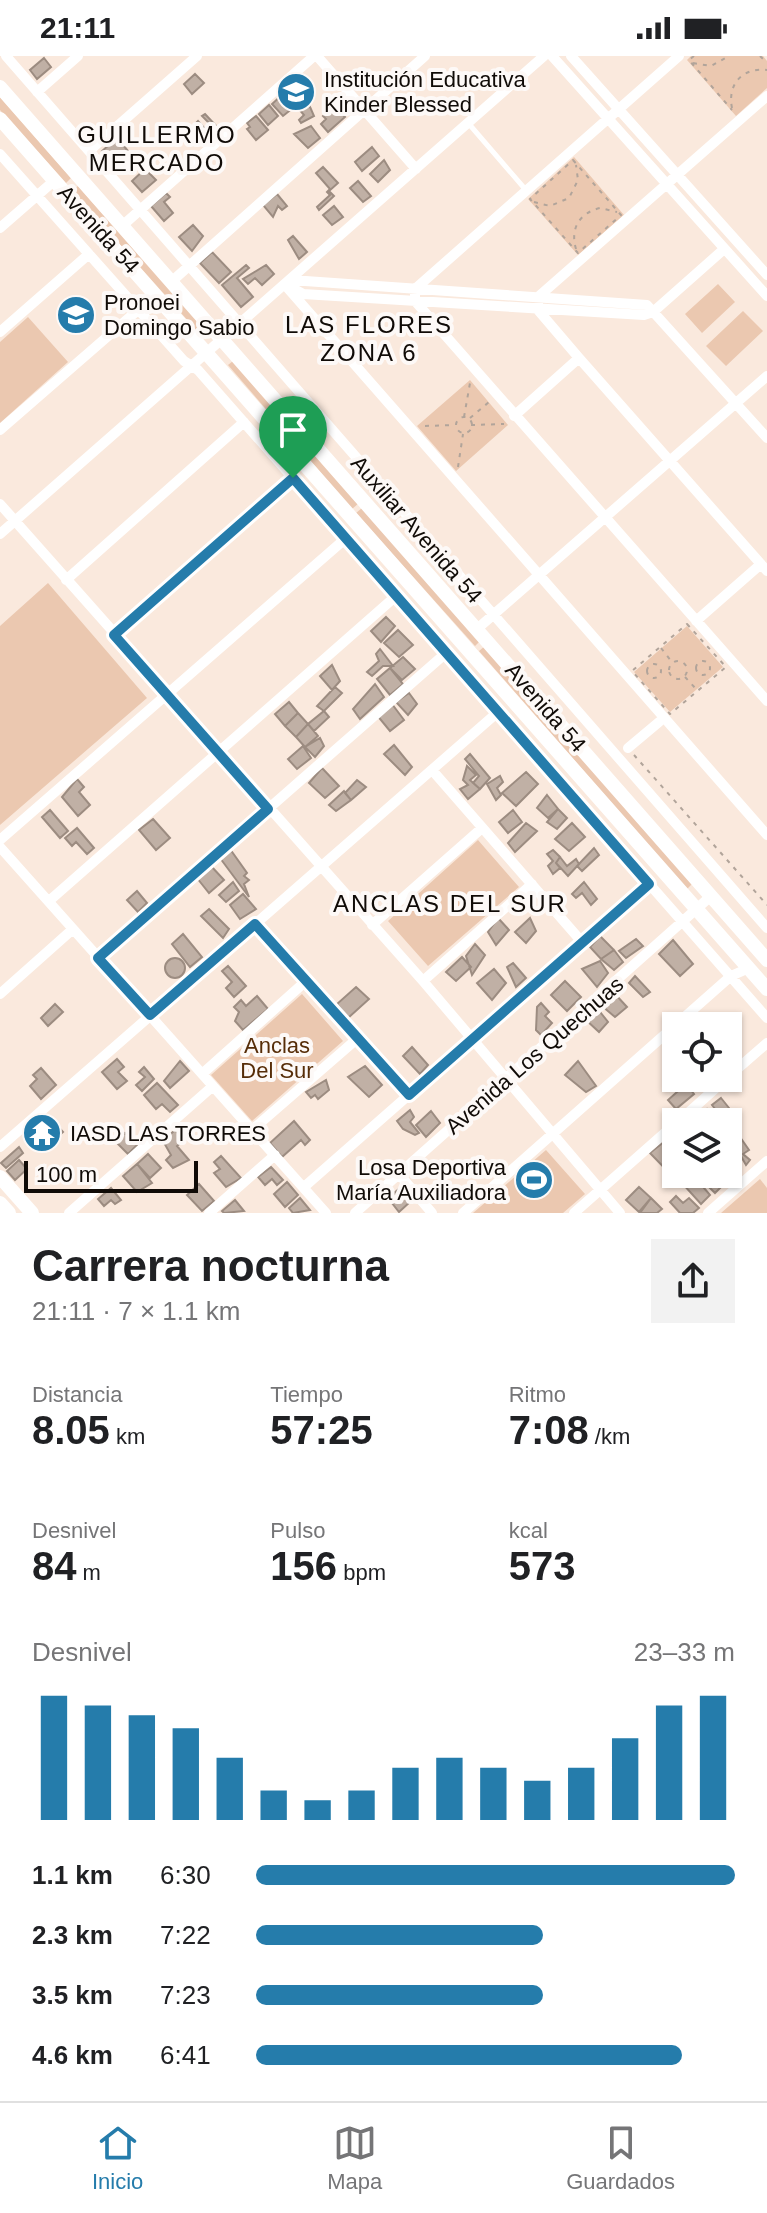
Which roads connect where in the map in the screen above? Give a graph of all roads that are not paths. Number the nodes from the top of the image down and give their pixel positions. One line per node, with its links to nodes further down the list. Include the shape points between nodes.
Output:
1 (6, 56): 11 (street, Auxiliar Avenida 54)
2 (78, 56): 11 (street)
3 (197, 56): 18 (street)
4 (315, 56): 13 (street); 26 (street)
5 (425, 56): 13 (street)
6 (544, 56): 17 (street)
7 (552, 56): 16 (street)
8 (571, 56): 14 (street)
9 (684, 58): 14 (street)
10 (0, 87): 27 (main road, Avenida 54)
11 (37, 92): 18 (street, Auxiliar Avenida 54)
12 (767, 96): 21 (street)
13 (364, 110): 20 (street); 31 (street)
14 (617, 110): 16 (street); 21 (street)
15 (0, 119): 22 (main road, Avenida 54)
16 (607, 119): 23 (street); 24 (street)
17 (468, 123): 20 (street); 24 (lane)
18 (89, 151): 26 (street, Auxiliar Avenida 54)
19 (0, 154): 25 (street)
20 (416, 169): 34 (street)
21 (676, 175): 23 (street); 32 (street)
22 (55, 180): 25 (street); 45 (main road, Avenida 54)
23 (665, 184): 29 (street); 37 (street)
24 (528, 194): 35 (street)
25 (37, 196): 28 (street); 30 (street)
26 (139, 208): 27 (street); 31 (street, Auxiliar Avenida 54)
27 (122, 226): 33 (main road, Avenida 54)
28 (0, 228)
29 (723, 250): 36 (street); 41 (street)
30 (89, 254): 39 (street); 43 (street)
31 (188, 265): 33 (street); 42 (street, Auxiliar Avenida 54)
32 (767, 275)
33 (171, 282): 44 (main road, Avenida 54)
34 (288, 282): 35 (street); 38 (street, via 303,294); 42 (street); 62 (street)
35 (415, 289): 37 (street); 38 (street)
36 (767, 296)
37 (538, 297): 40 (street); 41 (street, via 647,305)
38 (415, 301): 40 (street); 50 (street)
39 (138, 310): 47 (street); 52 (street)
40 (538, 310): 41 (street); 46 (street)
41 (653, 312): 49 (street)
42 (239, 325): 44 (street); 65 (street, Auxiliar Avenida 54)
43 (0, 332)
44 (222, 339): 45 (street); 67 (main road, Avenida 54)
45 (208, 351): 47 (street); 87 (main road, Avenida 54)
46 (579, 358): 50 (street); 54 (street)
47 (192, 366): 51 (street); 58 (street)
48 (767, 376): 49 (street)
49 (736, 403): 53 (street); 54 (street)
50 (510, 420): 57 (street)
51 (244, 422): 55 (street); 63 (street)
52 (0, 430)
53 (767, 438)
54 (671, 460): 57 (street); 61 (street)
55 (293, 478): 60 (street); 68 (street)
56 (0, 504): 58 (street)
57 (604, 518): 62 (street); 66 (street)
58 (15, 521): 59 (street); 63 (street)
59 (0, 534)
60 (345, 539): 64 (street); 70 (street)
61 (764, 567): 66 (street)
62 (538, 576): 65 (street); 79 (street)
63 (66, 580): 68 (street)
64 (396, 596): 69 (street); 75 (street)
65 (492, 615): 67 (street); 91 (street, Auxiliar Avenida 54)
66 (696, 621): 71 (street)
67 (477, 629): 85 (main road, Avenida 54)
68 (114, 635): 70 (street)
69 (446, 653): 72 (street); 77 (street)
70 (166, 694): 75 (street); 80 (street)
71 (767, 701)
72 (498, 712): 76 (street); 84 (street)
73 (659, 722): 74 (street)
74 (628, 748)
75 (217, 752): 77 (street); 86 (street)
76 (432, 770): 78 (street); 82 (street)
77 (268, 809): 82 (street); 94 (street)
78 (482, 828): 83 (street); 90 (street)
79 (767, 835)
80 (0, 840)
81 (0, 847): 86 (street)
82 (321, 867): 89 (street); 90 (street)
83 (532, 884): 93 (street); 99 (street)
84 (649, 884): 88 (street); 93 (street)
85 (711, 896): 87 (street, Avenida Los Quechuas); 95 (main road, Avenida 54)
86 (49, 901): 92 (street)
87 (696, 908): 88 (street, Avenida Los Quechuas); 96 (main road, Avenida 54)
88 (684, 923): 97 (street); 109 (street, Avenida Los Quechuas)
89 (255, 924): 98 (street); 102 (street)
90 (372, 925): 99 (street)
91 (767, 928)
92 (73, 929): 94 (street); 101 (street)
93 (582, 942): 105 (street)
94 (98, 958): 102 (street)
95 (766, 958): 96 (main road)
96 (749, 968): 97 (street); 100 (main road, Avenida 54)
97 (731, 976): 103 (street); 115 (street)
98 (306, 981): 104 (street); 108 (street)
99 (423, 981): 105 (street)
100 (767, 989)
101 (0, 994)
102 (150, 1015): 108 (street); 117 (street)
103 (767, 1018)
104 (358, 1038): 112 (street); 114 (street)
105 (473, 1039): 109 (street); 112 (street)
106 (767, 1043): 107 (street)
107 (742, 1065)
108 (202, 1074): 110 (street)
109 (506, 1079): 115 (street); 120 (street, Avenida Los Quechuas)
110 (213, 1086): 114 (street); 127 (street)
111 (712, 1092): 113 (street)
112 (409, 1095): 122 (street)
113 (694, 1108)
114 (252, 1130): 118 (street)
115 (553, 1134): 123 (street); 132 (street)
116 (662, 1136): 123 (street)
117 (0, 1147)
118 (275, 1155): 122 (street); 128 (street)
119 (767, 1161): 135 (street)
120 (399, 1174): 130 (street, Avenida Los Quechuas); 131 (street)
121 (0, 1177): 126 (main road)
122 (304, 1187): 129 (street)
123 (600, 1190): 133 (street); 134 (street)
124 (0, 1203): 125 (main road)
125 (9, 1213)
126 (32, 1213)
127 (69, 1213)
128 (209, 1213)
129 (326, 1213)
130 (355, 1213)
131 (432, 1213)
132 (463, 1213)
133 (574, 1213)
134 (620, 1213)
135 (708, 1213)

